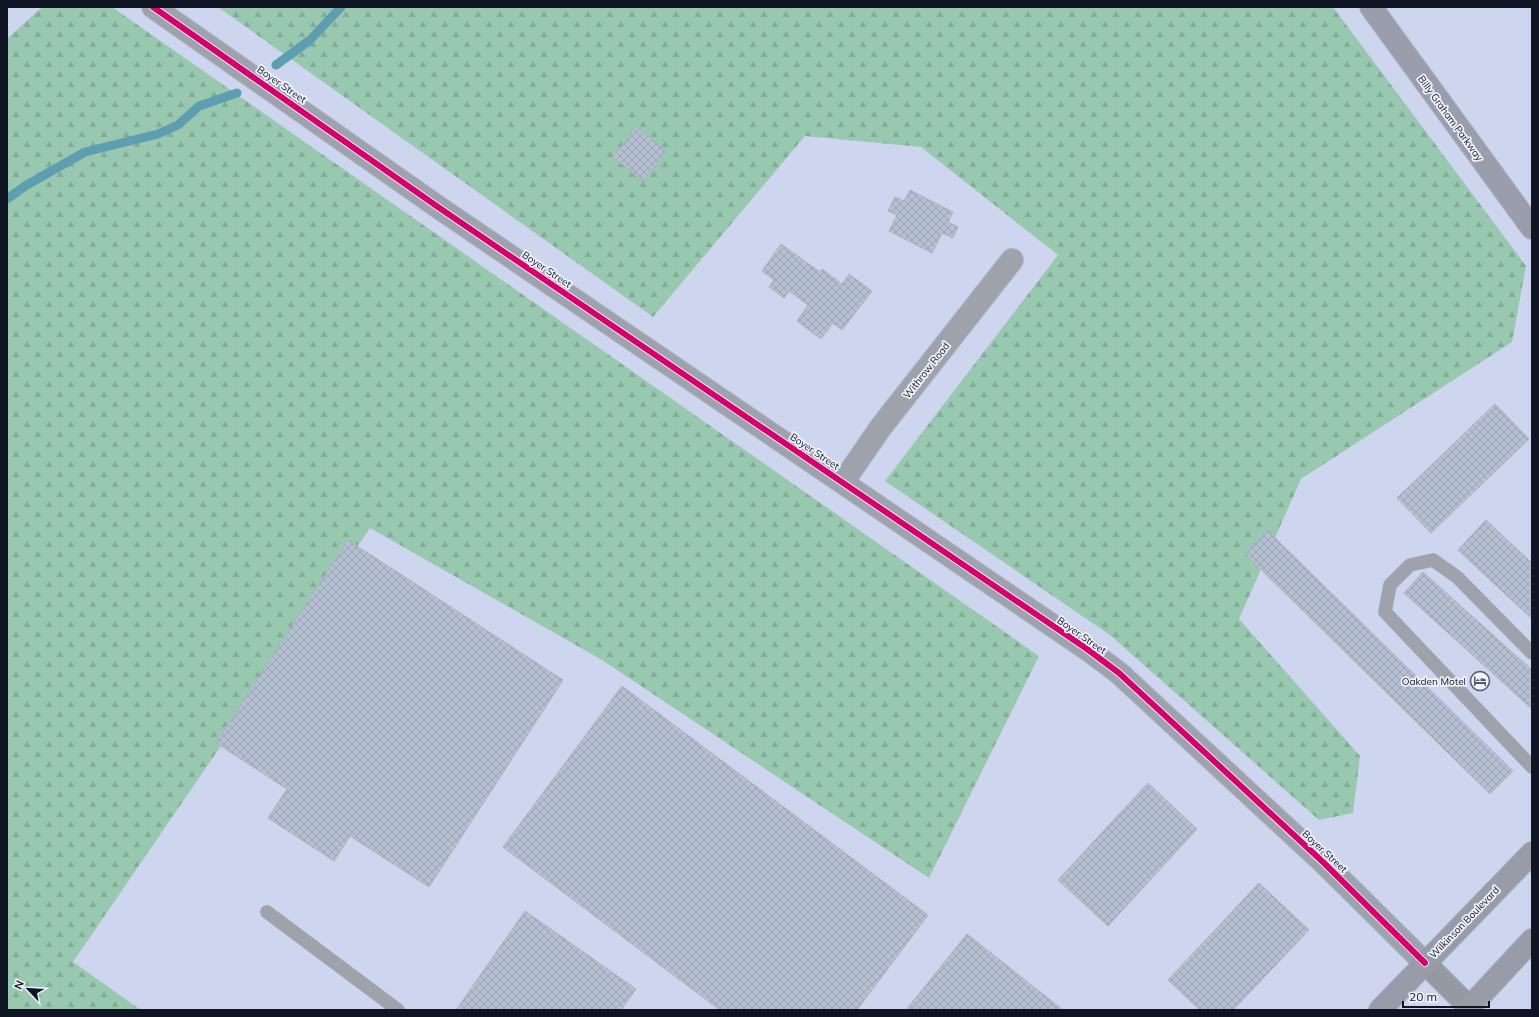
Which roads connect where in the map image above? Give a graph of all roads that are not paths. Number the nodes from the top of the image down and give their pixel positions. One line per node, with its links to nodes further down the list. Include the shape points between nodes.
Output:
1 (153, 7): 5 (street, Boyer Street, via 445,211)
2 (1371, 7): 3 (highway, Billy Graham Parkway)
3 (1532, 228)
4 (1012, 260): 5 (street, Withrow Road, via 881,427)
5 (844, 482): 11 (street, Boyer Street, via 1119,673 1324,863)
6 (1532, 653): 7 (lane, via 1457,577 1433,560 1410,565 1390,585 1385,612)
7 (1532, 767)
8 (1532, 853): 11 (main road, Wilkinson Boulevard)
9 (267, 912): 13 (lane)
10 (1532, 940): 12 (main road)
11 (1425, 963): 12 (main road, Boyer Street); 14 (main road, Wilkinson Boulevard)
12 (1470, 1009)
13 (398, 1010)
14 (1380, 1010)

